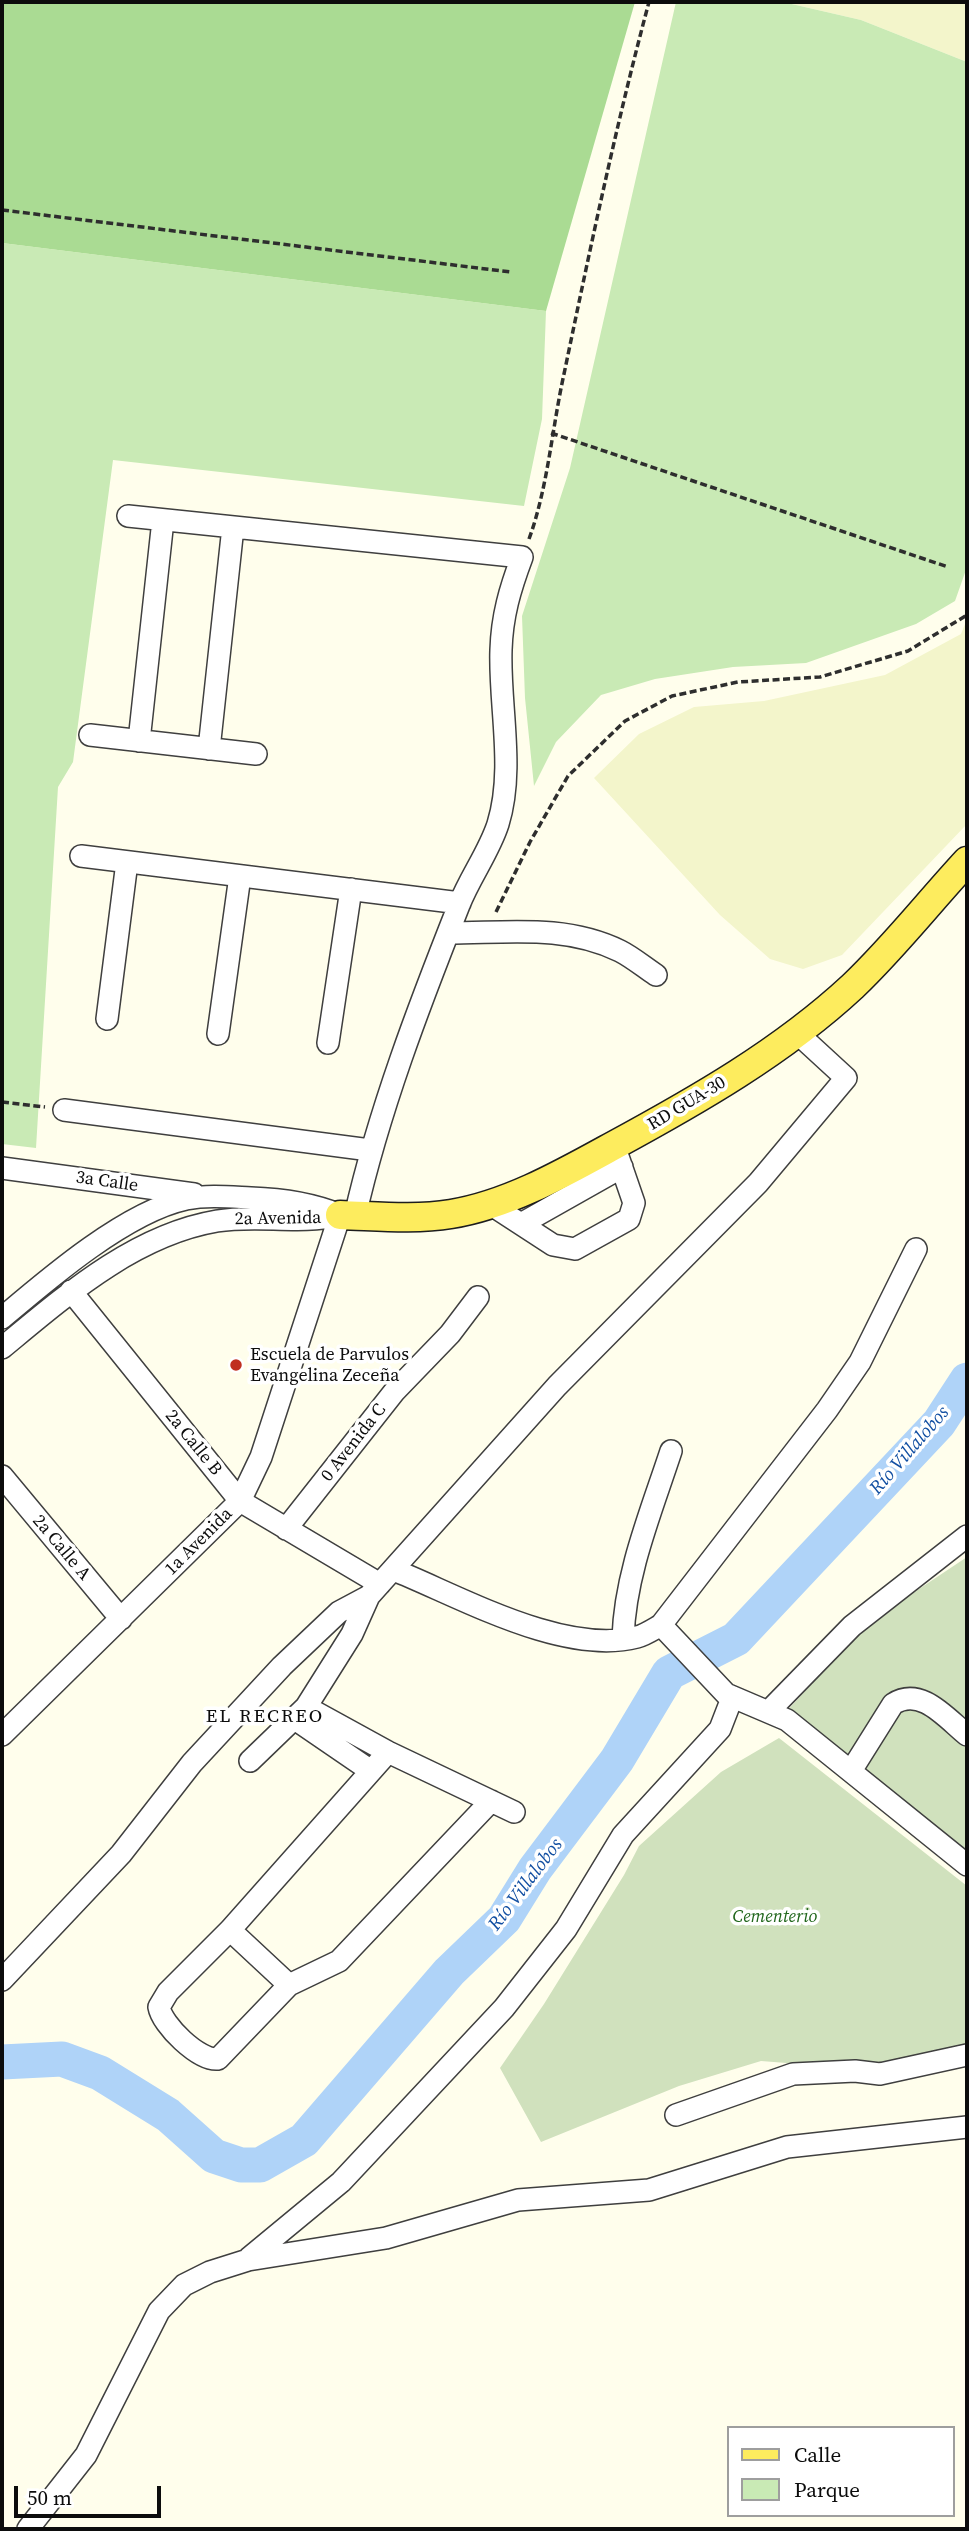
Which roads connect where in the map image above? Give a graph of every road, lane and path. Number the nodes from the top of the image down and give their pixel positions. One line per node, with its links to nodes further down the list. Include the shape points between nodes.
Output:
1 (649, 2): 4 (path, via 620,112)
2 (2, 210): 3 (path)
3 (511, 272)
4 (551, 433): 8 (path, via 539,512); 9 (path)
5 (128, 516): 6 (street)
6 (163, 520): 7 (street); 12 (street)
7 (233, 527): 8 (street); 13 (street)
8 (522, 558): 20 (street, 1a Avenida, via 505,603 501,649 504,777 498,823)
9 (948, 567)
10 (967, 615): 22 (path, via 908,651 820,677 738,682 672,696 625,721 568,776 530,842)
11 (90, 735): 12 (street)
12 (139, 741): 13 (street)
13 (209, 749): 14 (street)
14 (256, 754)
15 (81, 856): 17 (street)
16 (967, 861): 25 (main road, RD GUA-30, via 853,985)
17 (127, 862): 18 (street); 24 (street)
18 (240, 876): 19 (street); 26 (street)
19 (351, 889): 20 (street); 27 (street)
20 (460, 902): 21 (street, 1a Avenida)
21 (449, 933): 22 (street); 30 (street, 1a Avenida)
22 (487, 933): 23 (street, via 567,933 620,951)
23 (656, 975)
24 (107, 1019)
25 (796, 1032): 31 (main road, RD GUA-30); 48 (street, via 846,1078 758,1183 557,1386)
26 (218, 1034)
27 (328, 1043)
28 (2, 1102): 29 (path)
29 (64, 1110): 30 (street)
30 (370, 1150): 35 (street, 1a Avenida)
31 (618, 1156): 34 (main road, RD GUA-30, via 568,1171); 37 (street); 37 (street, via 634,1203 629,1219 575,1249 553,1245)
32 (2, 1168): 33 (street, 3a Calle)
33 (213, 1196): 35 (street, 2a Avenida, via 272,1198); 36 (street); 41 (street, 2a Avenida, via 183,1200 120,1230 57,1271)
34 (490, 1204): 35 (main road, RD GUA-30, via 451,1214); 37 (street)
35 (348, 1215): 36 (street, 2a Avenida, via 314,1221); 45 (street, 1a Avenida, via 261,1457)
36 (215, 1221): 39 (street, 2a Avenida, via 136,1250)
37 (521, 1224)
38 (916, 1249): 50 (street, via 860,1362)
39 (71, 1291): 42 (street, 2a Avenida); 45 (street, 2a Calle B)
40 (478, 1297): 46 (street, 0 Avenida C, via 450,1334 394,1392)
41 (2, 1318)
42 (2, 1348)
43 (671, 1451): 51 (street, via 633,1568)
44 (2, 1476): 49 (street, 2a Calle A)
45 (240, 1501): 46 (street, 2a Calle B); 49 (street, 1a Avenida)
46 (286, 1529): 48 (street, 2a Calle B)
47 (967, 1535): 54 (street, via 852,1626)
48 (381, 1583): 51 (street, 2a Calle B, via 564,1636); 53 (street); 65 (street, via 340,1612 282,1667 192,1763 121,1854)
49 (121, 1619): 55 (street, 1a Avenida)
50 (661, 1625): 51 (street, 2a Calle B, via 638,1637); 52 (street)
51 (623, 1638)
52 (729, 1696): 54 (street); 70 (street, via 720,1729 623,1835 566,1929 504,2008 341,2182)
53 (301, 1713): 57 (street); 58 (street); 59 (street)
54 (778, 1715): 60 (street)
55 (2, 1735)
56 (967, 1735): 60 (street, via 922,1699 904,1697 893,1704)
57 (388, 1752): 59 (street); 61 (street)
58 (250, 1761)
59 (371, 1771): 64 (street)
60 (851, 1771): 63 (street)
61 (491, 1801): 62 (street); 66 (street, via 339,1961)
62 (514, 1812)
63 (967, 1865)
64 (230, 1930): 66 (street); 66 (street, via 168,1992 159,2007 161,2018 202,2057 218,2059)
65 (2, 1980)
66 (289, 1985)
67 (967, 2055): 68 (street, via 880,2074 793,2074)
68 (676, 2115)
69 (967, 2127): 70 (street, via 787,2147 649,2190 518,2200 386,2238)
70 (248, 2260): 71 (street, via 210,2272 172,2294 148,2330 86,2455)
71 (28, 2529)

